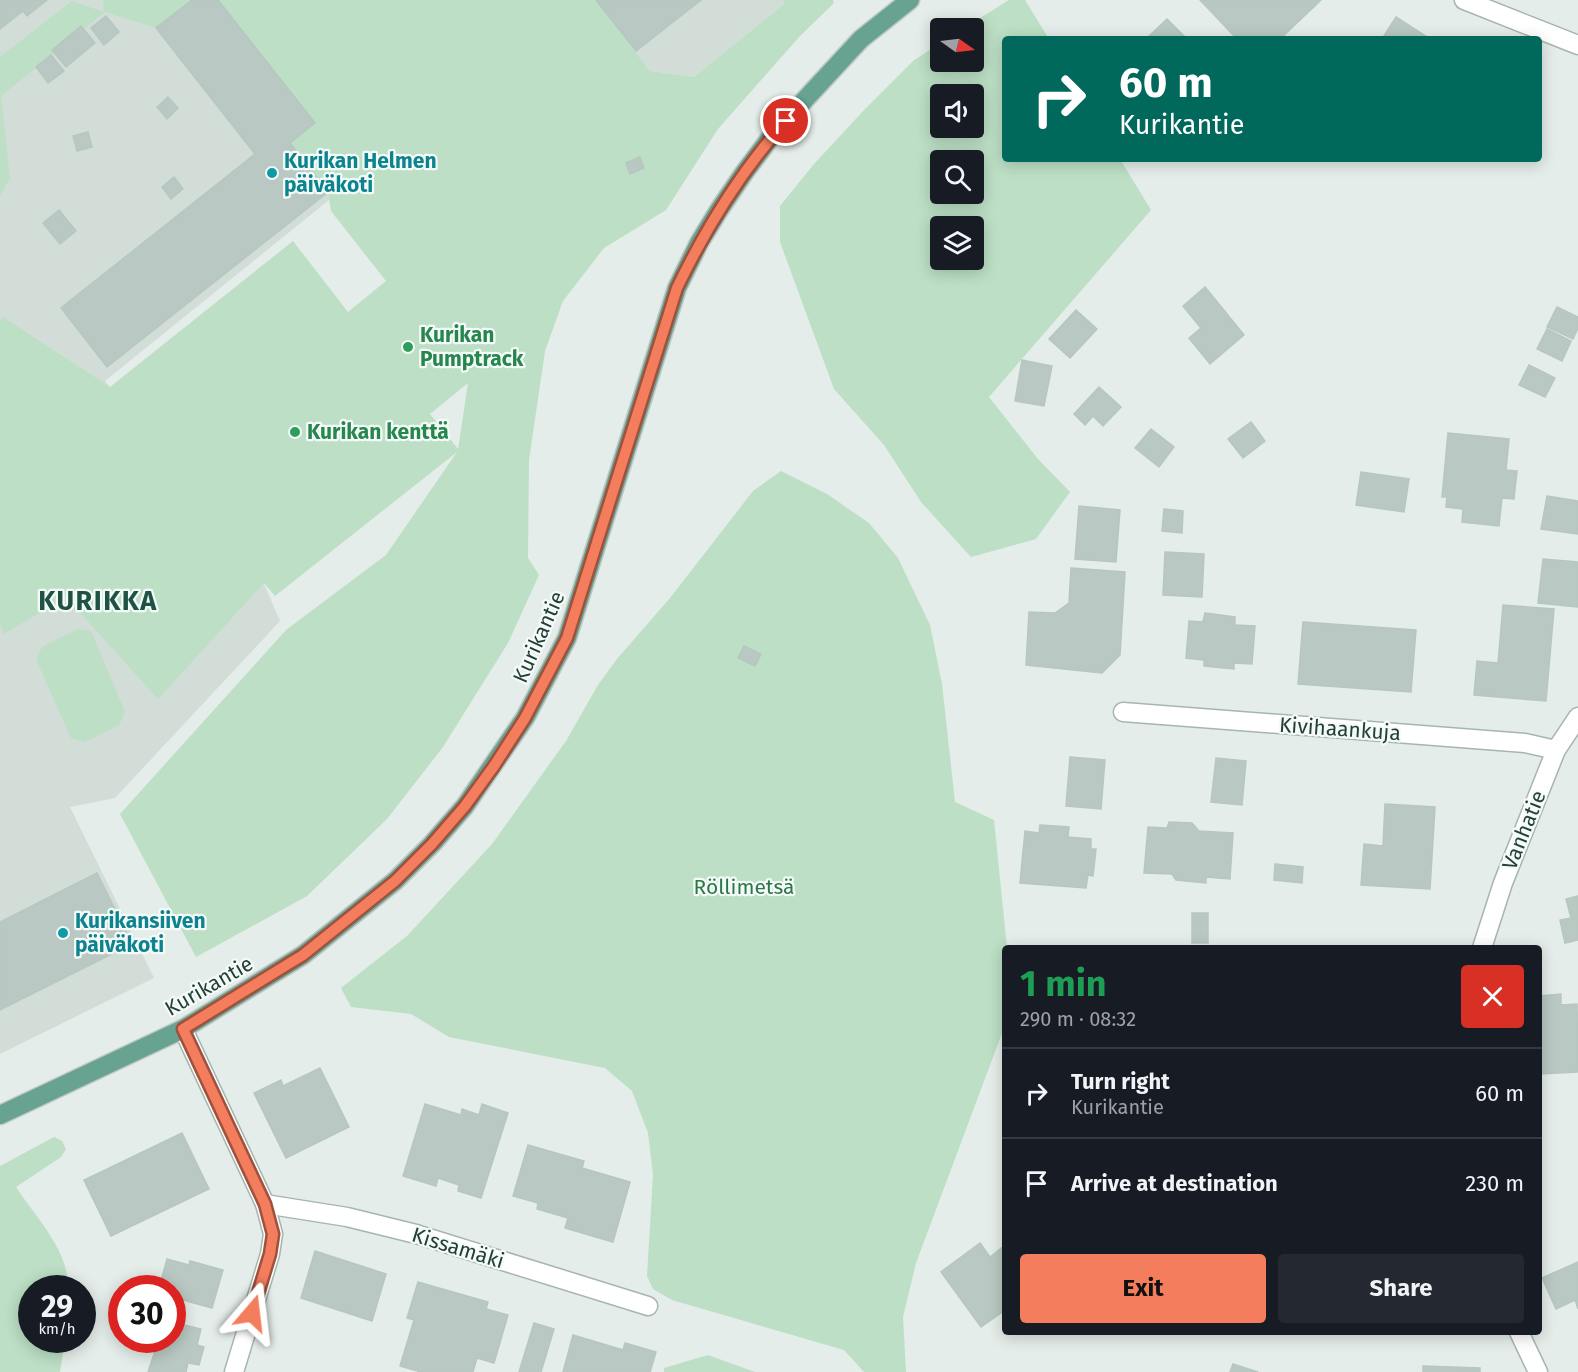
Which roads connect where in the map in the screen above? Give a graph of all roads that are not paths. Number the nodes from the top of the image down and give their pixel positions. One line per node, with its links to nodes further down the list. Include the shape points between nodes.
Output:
1 (910, 0): 8 (main road, Kurikantie, via 861,39 774,133 699,243 677,288 567,638 525,718 494,766 439,837 395,881 303,955)
2 (1464, 0): 3 (street)
3 (1578, 45)
4 (1123, 712): 6 (street, Kivihaankuja, via 1525,743)
5 (1578, 717): 6 (street, Vanhatie)
6 (1556, 750): 7 (street, Vanhatie)
7 (1483, 945)
8 (183, 1029): 9 (main road, Kurikantie); 10 (street)
9 (0, 1115)
10 (265, 1204): 11 (street, Kissamäki, via 347,1217 416,1234); 13 (street, via 273,1234 270,1254)
11 (648, 1306)
12 (1520, 1335): 14 (street)
13 (234, 1372)
14 (1538, 1372)

